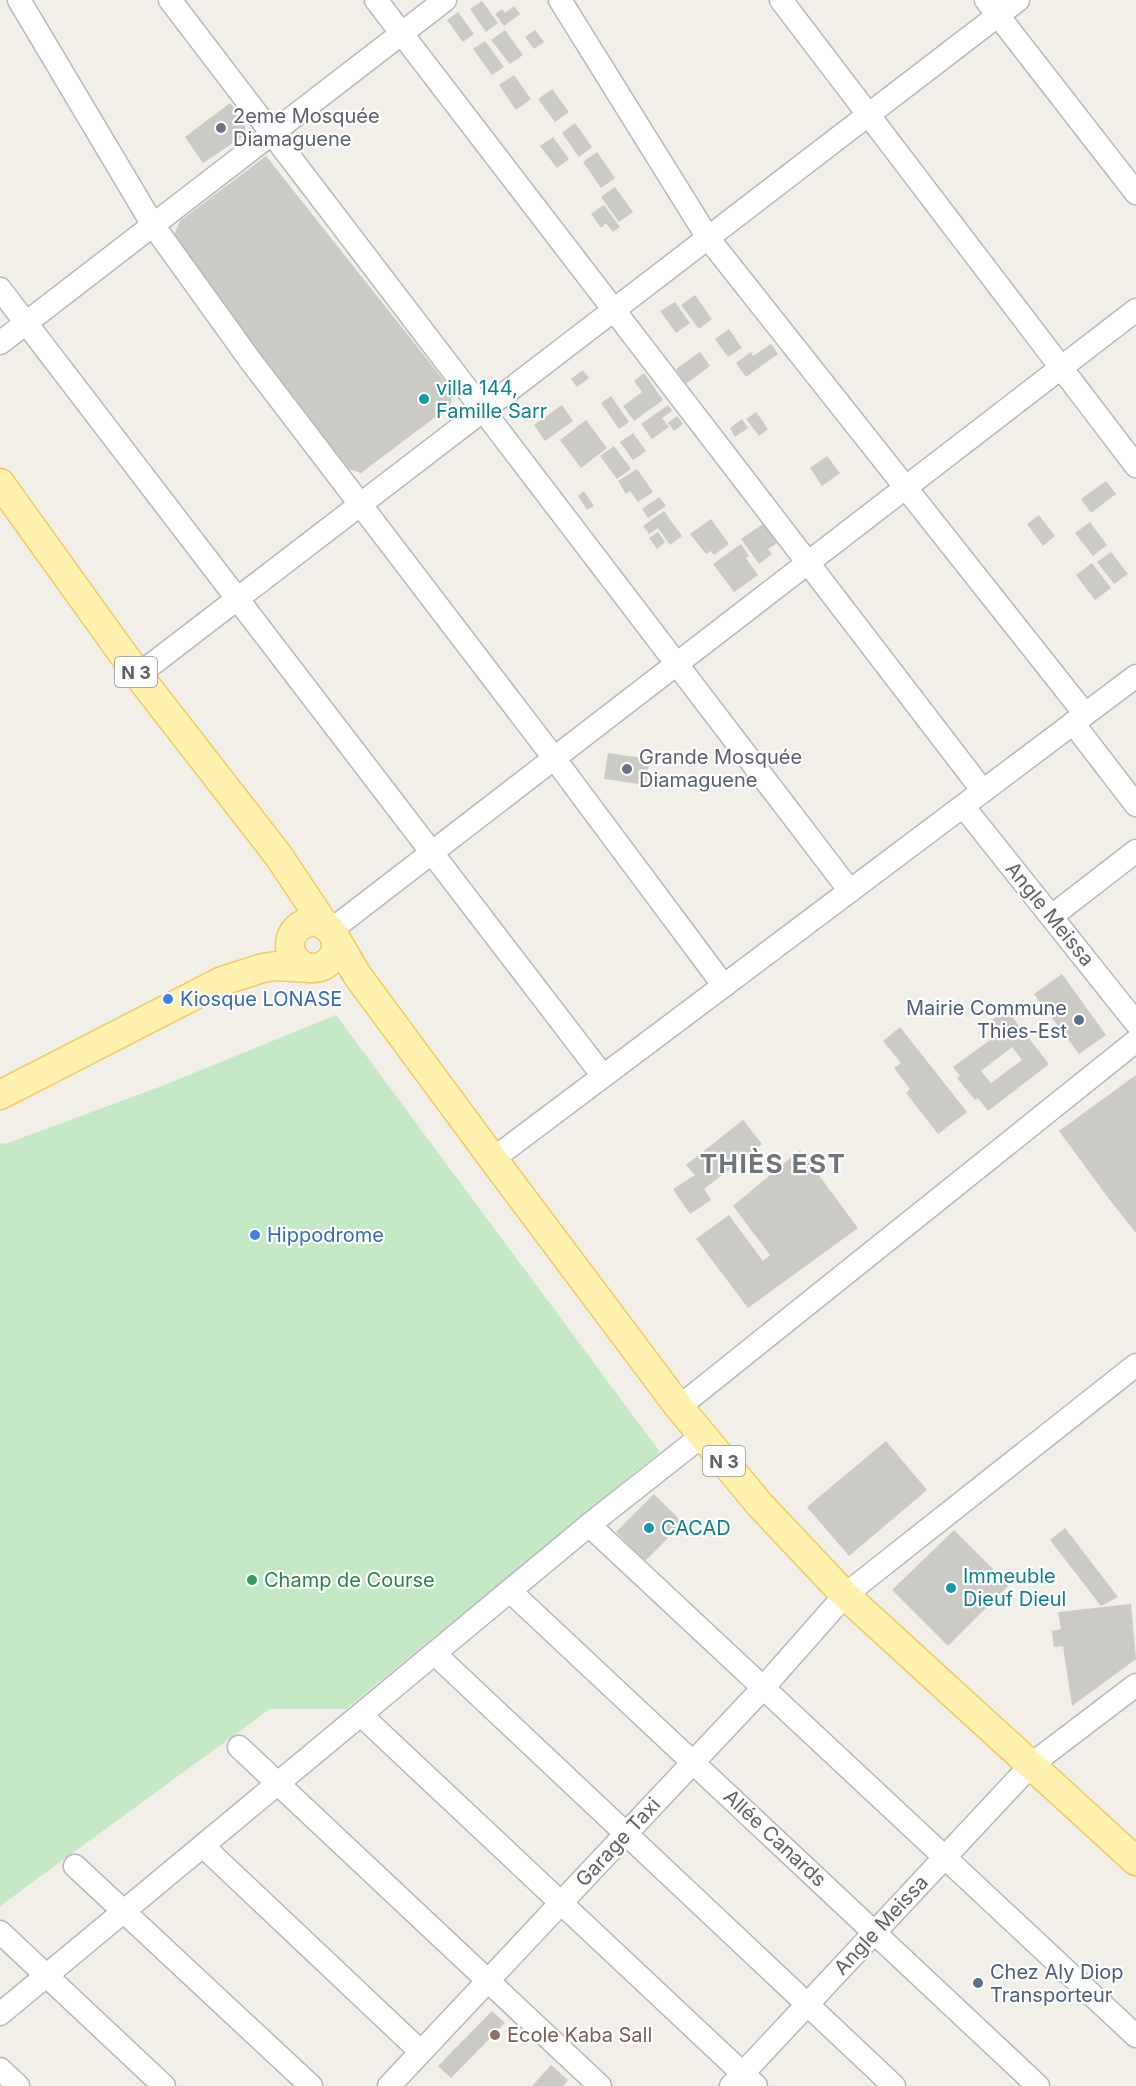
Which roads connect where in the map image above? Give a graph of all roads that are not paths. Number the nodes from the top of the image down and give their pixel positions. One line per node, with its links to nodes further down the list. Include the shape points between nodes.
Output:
1 (19, 0): 13 (street)
2 (170, 0): 11 (street)
3 (376, 0): 9 (street)
4 (446, 0): 9 (street)
5 (560, 0): 14 (street)
6 (781, 0): 10 (street)
7 (1018, 0): 8 (street)
8 (992, 8): 10 (street); 12 (street)
9 (402, 33): 11 (street); 16 (street)
10 (868, 115): 14 (street); 20 (street)
11 (272, 134): 13 (street); 21 (street)
12 (1136, 193)
13 (153, 225): 18 (street); 25 (street)
14 (708, 238): 16 (street); 24 (street)
15 (0, 289): 18 (street)
16 (614, 310): 21 (street); 26 (street)
17 (1136, 310): 20 (street)
18 (26, 323): 19 (street); 27 (street)
19 (0, 343)
20 (1061, 368): 22 (street); 24 (street)
21 (483, 410): 25 (street); 28 (street)
22 (1136, 466)
23 (0, 483): 29 (main road, N 3)
24 (906, 488): 26 (street); 31 (street)
25 (360, 505): 27 (street); 32 (street)
26 (807, 563): 28 (street); 33 (street)
27 (237, 599): 29 (street); 37 (street)
28 (676, 664): 32 (street); 38 (street)
29 (138, 675): 40 (main road, N 3, via 278,855)
30 (1136, 676): 31 (street)
31 (1079, 719): 33 (street); 35 (street)
32 (554, 758): 37 (street); 43 (street)
33 (983, 791): 34 (street)
34 (963, 806): 38 (street); 39 (street, Angle Meissa)
35 (1136, 806)
36 (1136, 851): 39 (street)
37 (432, 852): 40 (street); 47 (street)
38 (850, 891): 43 (street)
39 (1052, 916): 45 (street, Angle Meissa)
40 (316, 931): 41 (main road, via 335,943 335,951 325,965); 41 (main road, via 290,945 295,960); 42 (main road, via 250,959); 44 (main road, N 3)
41 (313, 968): 42 (main road, via 276,966); 44 (main road, N 3, via 345,981)
42 (222, 981): 48 (main road)
43 (724, 986): 47 (street)
44 (378, 1002): 49 (main road, N 3)
45 (1136, 1023)
46 (1136, 1041): 51 (street)
47 (603, 1076): 49 (street)
48 (0, 1095)
49 (493, 1159): 51 (main road, N 3)
50 (1136, 1365): 55 (street, Garage Taxi)
51 (679, 1407): 52 (main road, N 3)
52 (703, 1435): 53 (street); 55 (main road, N 3, via 760,1505)
53 (589, 1525): 54 (street); 58 (street)
54 (510, 1591): 56 (street); 61 (street, Allée Canards)
55 (845, 1595): 58 (street, Garage Taxi); 62 (main road, N 3)
56 (435, 1654): 59 (street); 64 (street)
57 (1136, 1685): 62 (street, Angle Meissa)
58 (763, 1688): 61 (street, Garage Taxi); 67 (street)
59 (361, 1715): 63 (street); 69 (street)
60 (239, 1747): 63 (street)
61 (693, 1762): 64 (street, Garage Taxi); 72 (street, Allée Canards)
62 (1032, 1764): 66 (main road, N 3); 67 (street, Angle Meissa)
63 (277, 1784): 65 (street); 74 (street)
64 (626, 1834): 69 (street, Garage Taxi); 75 (street)
65 (203, 1846): 70 (street); 78 (street)
66 (1134, 1855)
67 (945, 1858): 72 (street, Angle Meissa); 77 (street)
68 (75, 1866): 70 (street)
69 (561, 1903): 74 (street, Garage Taxi); 80 (street)
70 (124, 1912): 73 (street); 83 (street)
71 (0, 1932): 73 (street)
72 (875, 1932): 75 (street, Angle Meissa); 87 (street, Allée Canards)
73 (47, 1976): 76 (street); 82 (street)
74 (488, 1981): 78 (street, Garage Taxi); 85 (street)
75 (807, 2004): 80 (street, Angle Meissa); 86 (street)
76 (0, 2014)
77 (1136, 2036)
78 (421, 2052): 84 (street, Garage Taxi)
79 (0, 2069): 81 (street)
80 (743, 2082)
81 (18, 2086)
82 (164, 2086)
83 (311, 2086)
84 (389, 2086)
85 (600, 2086)
86 (894, 2086)
87 (1038, 2086)

